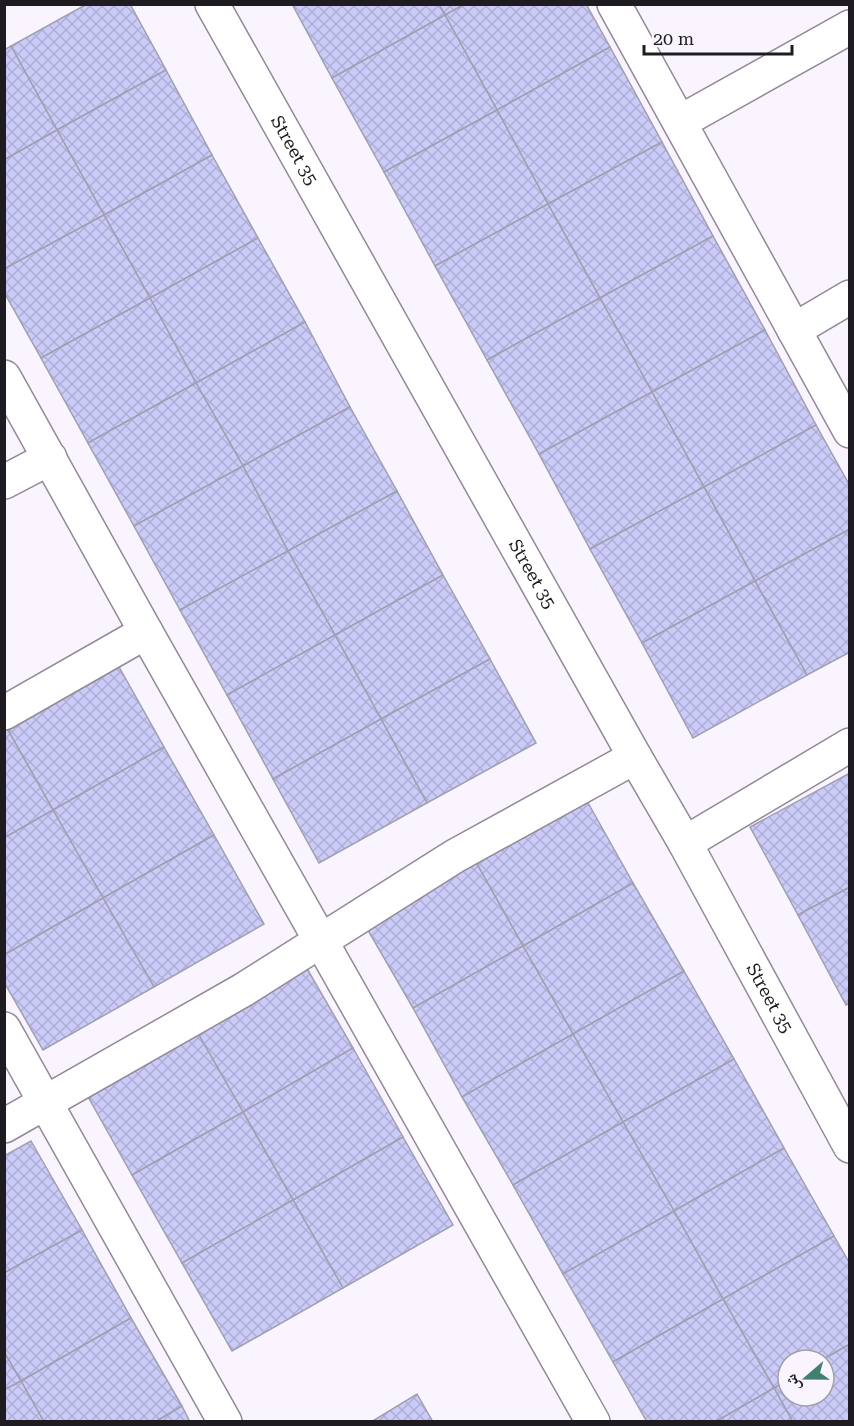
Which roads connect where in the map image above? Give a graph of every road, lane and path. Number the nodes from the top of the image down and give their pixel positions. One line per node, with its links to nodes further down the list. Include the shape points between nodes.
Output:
1 (212, 4): 14 (street, Street 35)
2 (614, 4): 4 (street)
3 (849, 27): 4 (street)
4 (680, 122): 6 (street)
5 (849, 297): 6 (street)
6 (794, 330): 8 (street)
7 (4, 377): 9 (street)
8 (849, 431)
9 (50, 458): 10 (street); 11 (street)
10 (4, 482)
11 (146, 632): 12 (street); 16 (street)
12 (4, 713)
13 (849, 745): 15 (street)
14 (635, 757): 15 (street, Street 35); 16 (street, via 454,856)
15 (686, 843): 20 (street, Street 35)
16 (321, 940): 18 (street, via 243,990); 22 (street)
17 (4, 1029): 18 (street)
18 (45, 1102): 19 (street); 21 (street)
19 (4, 1126)
20 (849, 1146)
21 (225, 1422)
22 (593, 1422)

